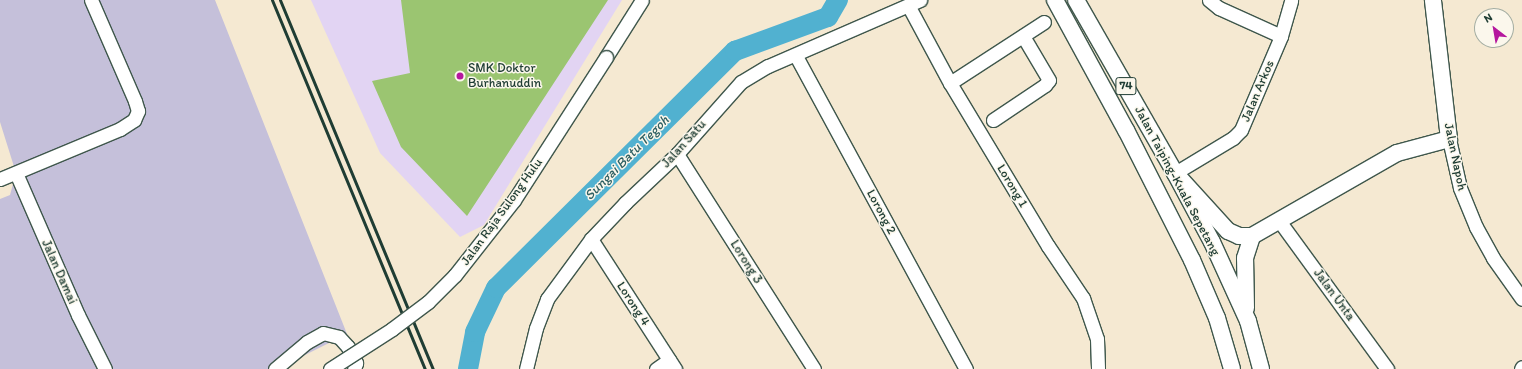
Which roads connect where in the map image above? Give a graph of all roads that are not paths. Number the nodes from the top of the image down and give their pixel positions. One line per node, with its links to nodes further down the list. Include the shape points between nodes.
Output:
1 (90, 0): 17 (street, via 138,111 134,120 120,129)
2 (1055, 0): 25 (main road, Jalan Taiping-Kuala Sepetang / 74, via 1162,199)
3 (1076, 0): 18 (main road, Jalan Taiping-Kuala Sepetang / 74)
4 (1209, 0): 11 (street, via 1219,8)
5 (1291, 0): 11 (street, Jalan Arkos)
6 (1433, 0): 15 (main road, Jalan Napoh)
7 (639, 3): 30 (street, Jalan Raja Sulong Hulu, bridge, via 514,200 460,270 428,302)
8 (915, 3): 12 (street, Jalan Satu); 13 (street, Lorong 1)
9 (1044, 22): 10 (street)
10 (1023, 36): 13 (street); 14 (street, via 1049,80)
11 (1281, 36): 18 (street, Jalan Arkos, via 1241,130 1233,138)
12 (796, 56): 16 (street, Jalan Satu, via 768,66 741,82); 35 (street, Lorong 2)
13 (950, 82): 36 (street, Lorong 1, via 1048,246 1083,298 1097,338)
14 (992, 120)
15 (1449, 139): 20 (main road, via 1397,153 1348,179); 24 (street, Jalan Napoh, via 1460,188 1476,227 1493,258)
16 (677, 154): 22 (street, Jalan Satu); 34 (street, Lorong 3)
17 (16, 173): 19 (street); 28 (street, Jalan Damai, via 78,315)
18 (1176, 173): 21 (main road, via 1228,231 1239,236); 23 (main road, Jalan Taiping-Kuala Sepetang / 74)
19 (0, 180)
20 (1280, 222): 21 (main road); 39 (street, Jalan Unta)
21 (1252, 236): 26 (main road, via 1245,258)
22 (591, 239): 27 (street, Lorong 4); 32 (street, Jalan Satu, via 547,299 536,328)
23 (1238, 298): 25 (main road, via 1232,295 1224,296); 26 (main road, Jalan Taiping-Kuala Sepetang / 74)
24 (1522, 299)
25 (1217, 318): 37 (main road, Jalan Taiping-Kuala Sepetang / 74)
26 (1248, 321): 38 (main road, Jalan Taiping-Kuala Sepetang / 74)
27 (672, 364): 33 (street)
28 (105, 369)
29 (275, 369): 31 (street, via 307,342 323,333 339,337 348,347 356,363)
30 (330, 369)
31 (354, 369)
32 (526, 369)
33 (656, 369)
34 (814, 369)
35 (966, 369)
36 (1098, 369)
37 (1232, 369)
38 (1261, 369)
39 (1387, 369)

